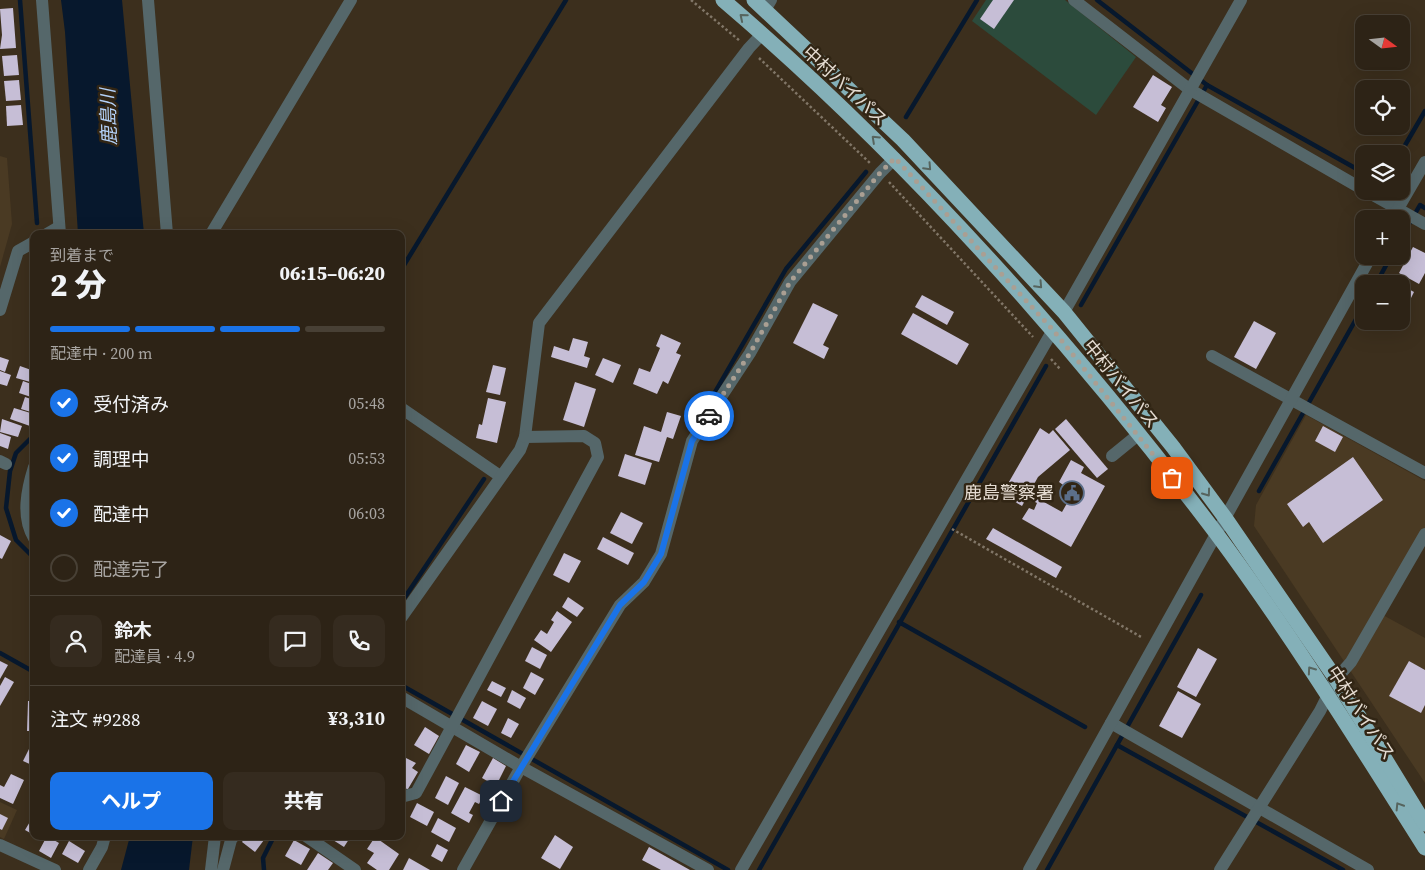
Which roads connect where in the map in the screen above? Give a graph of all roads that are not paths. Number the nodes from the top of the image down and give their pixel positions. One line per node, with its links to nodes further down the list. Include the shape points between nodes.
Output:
1 (42, 0): 19 (street)
2 (148, 0): 20 (street)
3 (335, 0): 8 (street)
4 (723, 0): 9 (highway, 中村バイパス, one-way to 4)
5 (1074, 0): 10 (street)
6 (1241, 0): 10 (street)
7 (763, 3): 25 (highway, 中村バイパス, one-way to 25, via 903,140)
8 (349, 4): 21 (street)
9 (762, 34): 11 (highway, 中村バイパス, one-way to 9); 31 (street, via 748,48 539,323)
10 (1188, 89): 13 (street); 25 (street)
11 (895, 158): 26 (highway, 中村バイパス); 46 (street, via 790,282 750,353 692,441 661,554 644,582 620,605)
12 (1425, 162): 16 (street)
13 (1355, 185)
14 (1378, 200): 15 (street)
15 (1393, 210)
16 (1401, 210)
17 (1410, 218): 18 (street)
18 (1422, 223)
19 (59, 230)
20 (168, 230)
21 (213, 230)
22 (30, 244): 24 (street, via 18,251)
23 (1366, 265): 28 (street)
24 (0, 310)
25 (1064, 312): 36 (highway, 中村バイパス, one-way to 36, via 1173,447)
26 (1053, 330): 30 (highway, 中村バイパス); 56 (street)
27 (1212, 356): 28 (street)
28 (1296, 403): 33 (street); 36 (street)
29 (405, 411): 34 (street)
30 (1139, 434): 32 (street); 39 (highway, 中村バイパス)
31 (525, 437): 34 (street, via 520,450); 45 (street, via 584,436 595,443 598,457)
32 (1112, 456)
33 (1425, 473)
34 (500, 476): 40 (street)
35 (30, 479): 37 (street, via 27,520)
36 (1226, 519): 39 (street); 41 (highway, 中村バイパス)
37 (30, 528)
38 (1425, 534): 41 (street, via 1351,662)
39 (1217, 535): 42 (highway, 中村バイパス, one-way to 39); 44 (street, via 1155,645)
40 (405, 612)
41 (1336, 679): 42 (street); 49 (highway, 中村バイパス)
42 (1329, 696): 48 (street); 55 (highway, 中村バイパス, one-way to 42)
43 (405, 699): 45 (street)
44 (1115, 725): 48 (street); 64 (street)
45 (453, 727): 46 (street); 47 (street, via 416,792)
46 (520, 767): 62 (street); 63 (street)
47 (405, 796)
48 (1260, 807): 65 (street); 66 (street)
49 (1425, 824)
50 (104, 840): 58 (street)
51 (215, 840): 59 (street)
52 (231, 840): 60 (street)
53 (312, 840): 61 (street)
54 (0, 845): 57 (street)
55 (1425, 848)
56 (741, 869)
57 (55, 870)
58 (90, 870)
59 (211, 870)
60 (222, 870)
61 (354, 870)
62 (463, 870)
63 (708, 870)
64 (1029, 870)
65 (1220, 870)
66 (1368, 870)

